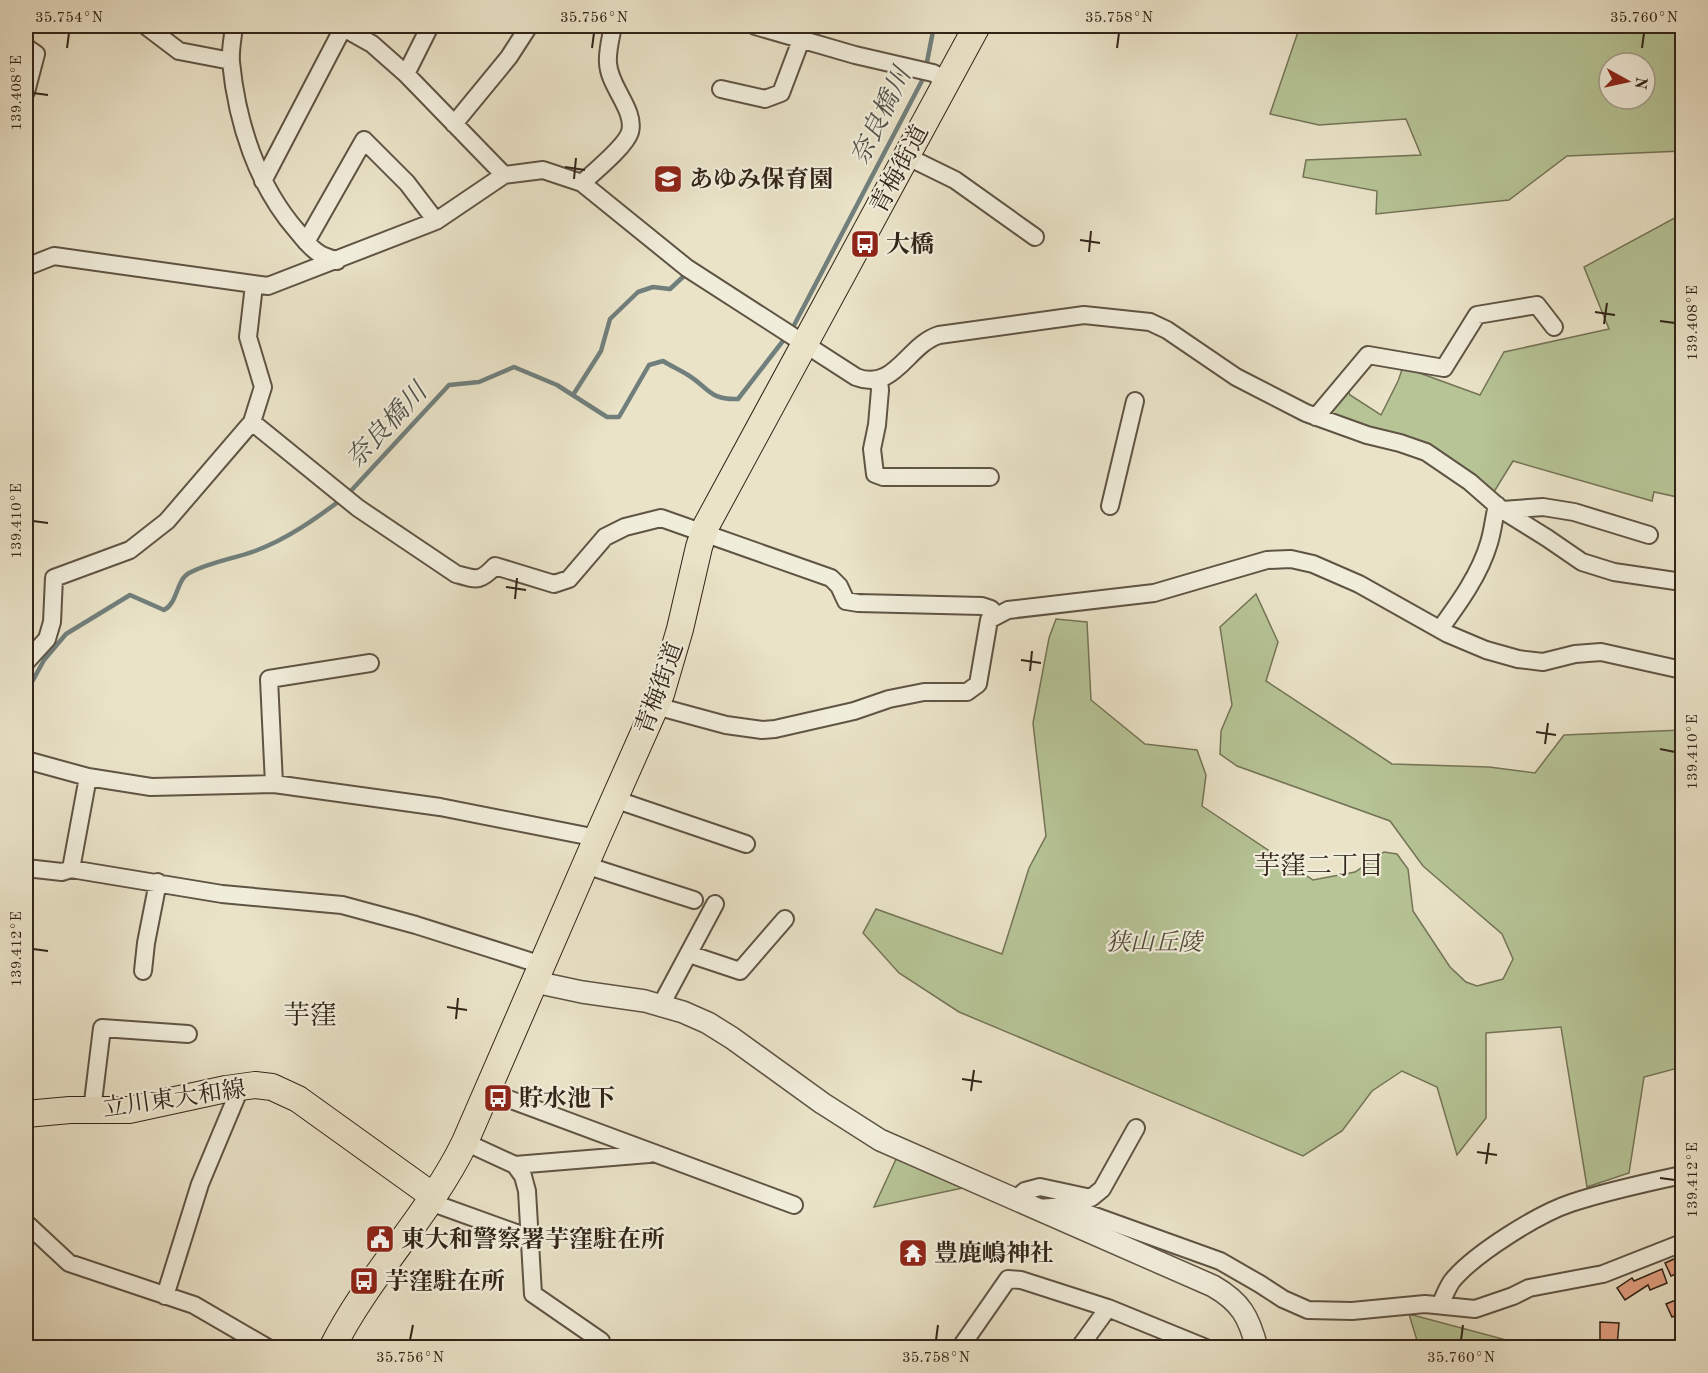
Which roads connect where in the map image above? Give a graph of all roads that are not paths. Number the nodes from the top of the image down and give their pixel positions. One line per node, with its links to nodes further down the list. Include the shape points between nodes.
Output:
1 (146, 26): 12 (street, via 178,51)
2 (234, 26): 12 (street)
3 (343, 26): 13 (street, via 372,44); 20 (street)
4 (430, 26): 13 (street)
5 (529, 26): 17 (street, via 509,57)
6 (612, 26): 21 (street, via 607,62 611,79 631,118 630,132 625,143)
7 (755, 26): 9 (street)
8 (977, 26): 14 (main road, 青梅街道)
9 (774, 28): 10 (street)
10 (801, 40): 14 (street); 15 (street, via 781,93 765,99)
11 (26, 47): 16 (street, via 36,54)
12 (231, 61): 20 (street, via 251,154)
13 (406, 74): 17 (street)
14 (933, 74): 18 (main road, 青梅街道)
15 (721, 89)
16 (26, 92)
17 (453, 124): 19 (street)
18 (906, 156): 23 (street, via 955,180); 29 (main road, 青梅街道)
19 (504, 175): 21 (street, via 543,170); 22 (street)
20 (263, 181): 24 (street, via 281,212)
21 (582, 183): 29 (street, via 687,268)
22 (436, 221): 24 (street, via 407,183 364,140); 25 (street)
23 (1035, 237)
24 (306, 242): 25 (street, via 319,254)
25 (337, 261): 27 (street, via 268,286)
26 (26, 267): 27 (street, via 54,256)
27 (254, 285): 33 (street, via 248,337 263,387)
28 (1554, 327): 32 (street, via 1538,305 1477,315 1443,368 1368,355)
29 (800, 340): 30 (street, via 856,377); 37 (main road, 青梅街道)
30 (879, 380): 32 (street, via 894,372 932,337 1084,315 1150,322 1236,377); 34 (street, via 872,449 874,474)
31 (1135, 401): 35 (street)
32 (1316, 417): 36 (street, via 1426,452)
33 (252, 422): 37 (street, via 353,504 456,574 475,579 484,577 495,566 554,584 569,579 605,537 625,527 662,518); 42 (street, via 167,521 130,550 54,578 52,622 46,639)
34 (990, 477)
35 (1110, 506)
36 (1499, 508): 38 (street, via 1543,507 1574,512); 39 (street, via 1582,562 1614,572); 41 (street, via 1480,566)
37 (703, 534): 40 (street, via 831,578 846,601 982,606); 45 (main road, 青梅街道, via 673,656)
38 (1648, 535)
39 (1683, 582)
40 (996, 616): 41 (street, via 1008,610 1154,593 1267,560 1291,559 1359,584); 45 (street, via 989,620 978,684 967,692 924,692 762,730 726,725)
41 (1440, 629): 44 (street, via 1486,650 1518,659 1543,662 1601,652)
42 (26, 662)
43 (370, 663): 48 (street, via 269,679)
44 (1683, 670)
45 (656, 706): 49 (main road, 青梅街道)
46 (26, 760): 47 (street)
47 (88, 777): 48 (street, via 151,787); 54 (street)
48 (274, 784): 50 (street, via 440,807)
49 (614, 799): 50 (main road, 青梅街道); 51 (street)
50 (597, 838): 52 (main road, 青梅街道)
51 (746, 844)
52 (585, 865): 56 (street); 61 (main road, 青梅街道)
53 (26, 868): 54 (street, via 62,872)
54 (71, 869): 55 (street)
55 (158, 882): 60 (street); 61 (street, via 222,894 342,904 416,925)
56 (694, 900)
57 (715, 904): 59 (street)
58 (785, 919): 59 (street, via 740,971)
59 (689, 954): 62 (street)
60 (143, 971)
61 (538, 974): 62 (street, via 582,993); 65 (main road, 青梅街道)
62 (661, 1005): 75 (street, via 718,1028 880,1140)
63 (188, 1034): 66 (street, via 102,1028)
64 (241, 1086): 66 (main road, 立川東大和線, via 129,1110); 73 (main road, 立川東大和線, via 264,1086 291,1096); 79 (street, via 200,1184)
65 (487, 1091): 69 (main road, 青梅街道); 70 (street)
66 (92, 1110): 67 (main road, 立川東大和線)
67 (26, 1114)
68 (1136, 1128): 75 (street, via 1102,1188 1091,1198 1040,1187 1025,1191)
69 (465, 1142): 71 (street); 73 (main road, 青梅街道)
70 (654, 1154): 71 (street); 74 (street)
71 (515, 1165): 77 (street, via 527,1191)
72 (1683, 1175): 80 (street, via 1568,1204 1526,1226 1470,1263 1452,1281)
73 (432, 1199): 77 (street); 84 (main road, 青梅街道, via 352,1312)
74 (794, 1204)
75 (1024, 1204): 80 (street, via 1067,1206 1220,1261 1308,1310); 88 (street, via 1228,1294 1245,1314)
76 (26, 1223): 79 (street, via 69,1263)
77 (530, 1238): 82 (street, via 533,1294)
78 (1683, 1243): 80 (street, via 1603,1274 1529,1288 1475,1309)
79 (165, 1296): 83 (street, via 194,1305)
80 (1440, 1305)
81 (1108, 1308): 85 (street, via 1008,1279); 86 (street); 87 (street)
82 (601, 1341)
83 (268, 1347)
84 (332, 1347)
85 (960, 1347)
86 (1079, 1347)
87 (1206, 1347)
88 (1257, 1347)

